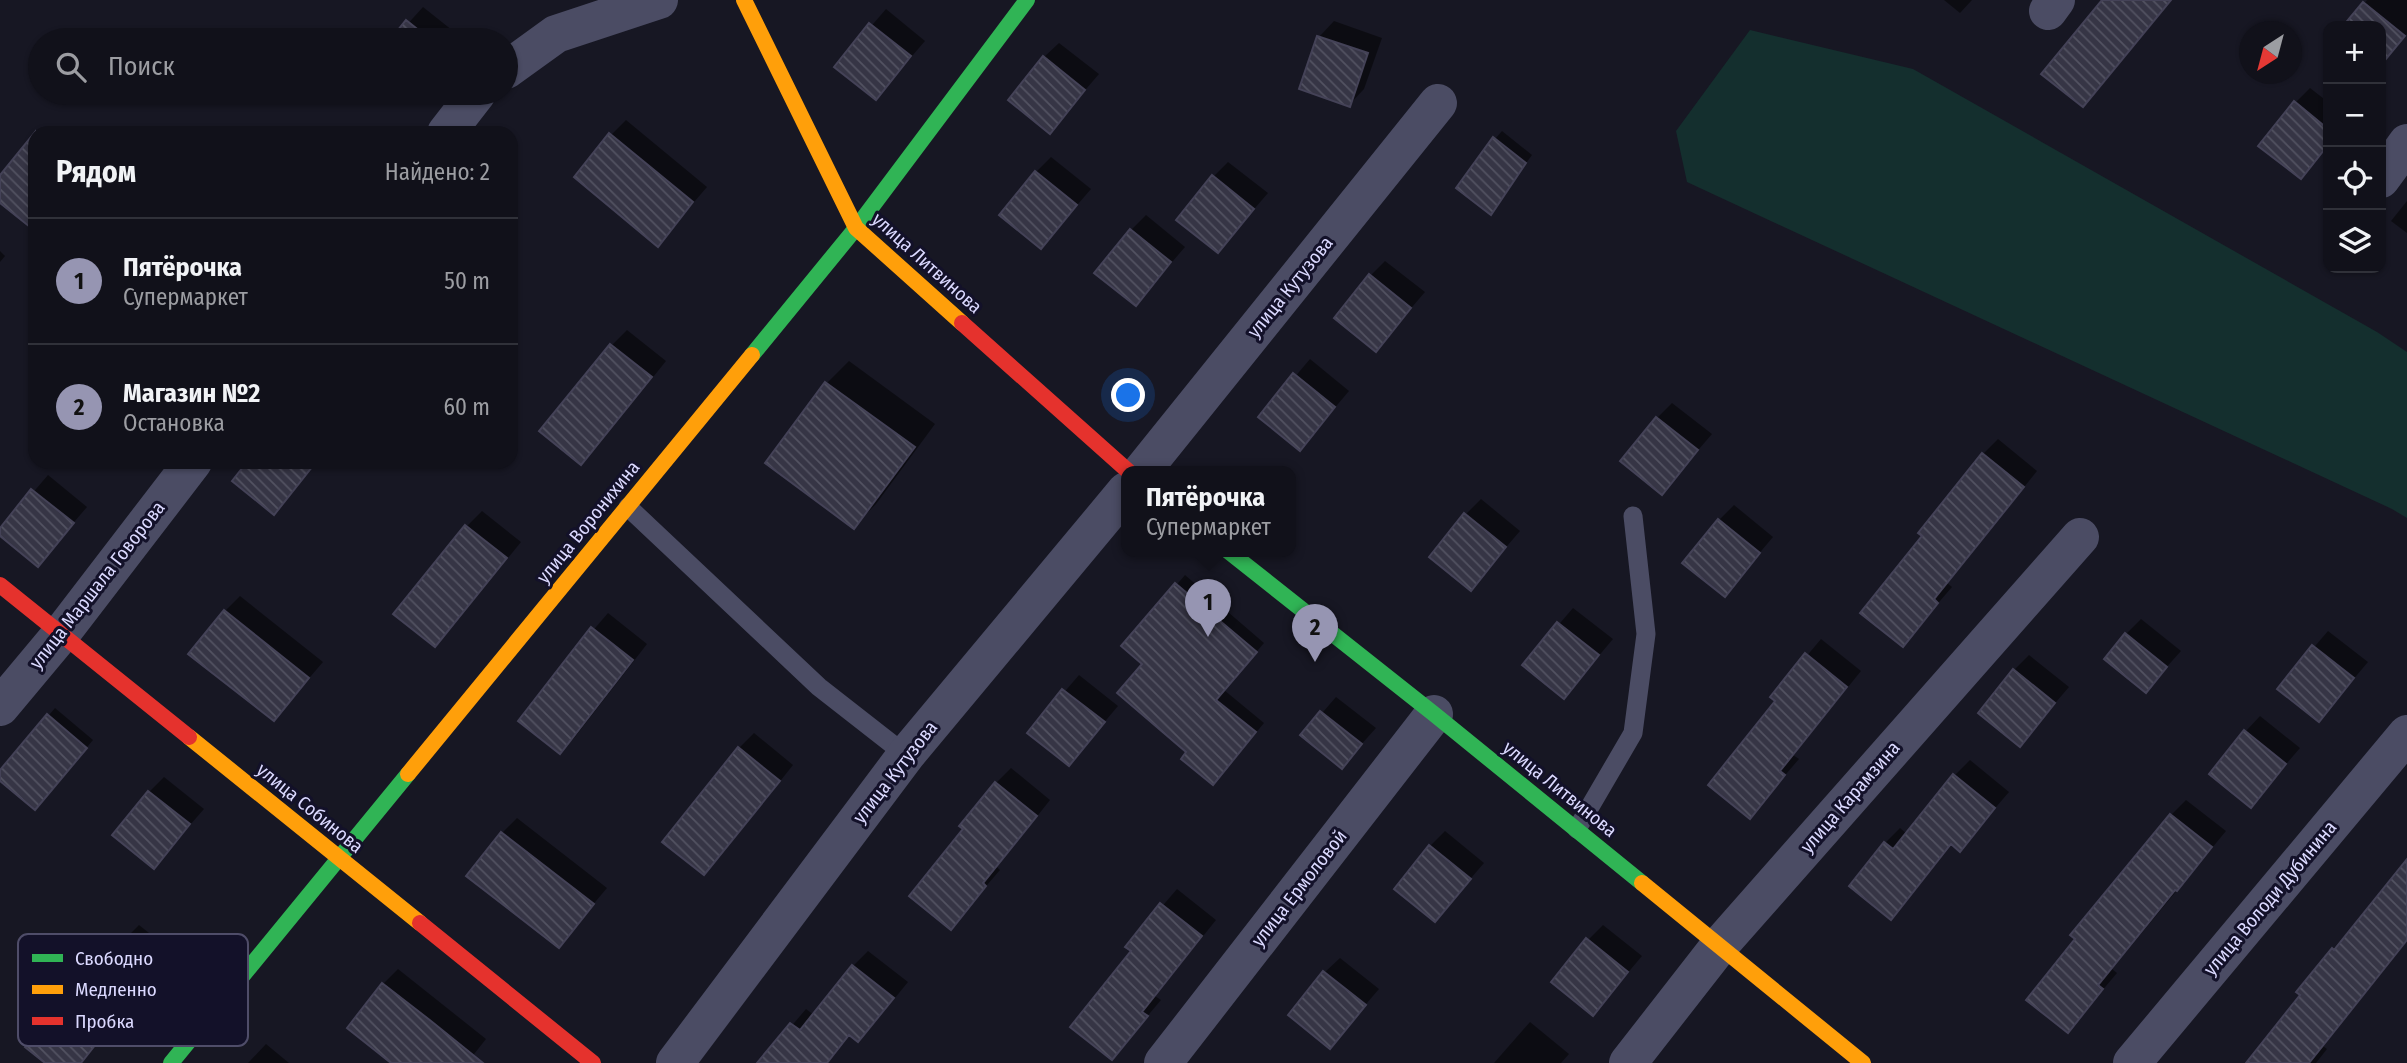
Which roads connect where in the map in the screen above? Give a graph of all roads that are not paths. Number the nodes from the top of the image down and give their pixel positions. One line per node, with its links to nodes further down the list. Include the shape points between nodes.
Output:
1 (659, 0): 4 (street, via 556,34)
2 (744, 0): 10 (street, улица Литвинова)
3 (1027, 0): 10 (street, улица Воронихина)
4 (518, 61)
5 (1438, 103): 12 (street, улица Кутузова)
6 (468, 105): 7 (street)
7 (451, 126)
8 (2407, 143): 9 (street)
9 (2386, 172)
10 (856, 228): 11 (street, улица Литвинова); 15 (street, улица Воронихина)
11 (1122, 466)
12 (1146, 466)
13 (188, 469): 20 (street, улица Маршала Говорова)
14 (1121, 497): 24 (street, улица Кутузова)
15 (628, 507): 24 (lane, via 819,688); 26 (street, улица Воронихина)
16 (1633, 516): 25 (lane, via 1646,634 1633,733)
17 (2080, 537): 27 (street, улица Карамзина)
18 (1236, 557): 22 (street, улица Литвинова)
19 (0, 585): 20 (street, улица Собинова)
20 (61, 634): 21 (street, улица Маршала Говорова); 26 (street, улица Собинова)
21 (0, 707)
22 (1434, 713): 25 (street, улица Литвинова); 33 (street, улица Ермоловой)
23 (2407, 734): 36 (street, улица Володи Дубинина)
24 (906, 755): 32 (street, улица Кутузова)
25 (1577, 829): 27 (street, улица Литвинова)
26 (339, 858): 28 (street, улица Воронихина); 31 (street, улица Собинова)
27 (1720, 944): 34 (street, улица Карамзина); 35 (street, улица Литвинова)
28 (248, 969)
29 (185, 1046): 30 (street, улица Воронихина)
30 (171, 1063)
31 (593, 1063)
32 (675, 1063)
33 (1163, 1063)
34 (1628, 1063)
35 (1863, 1063)
36 (2132, 1063)

